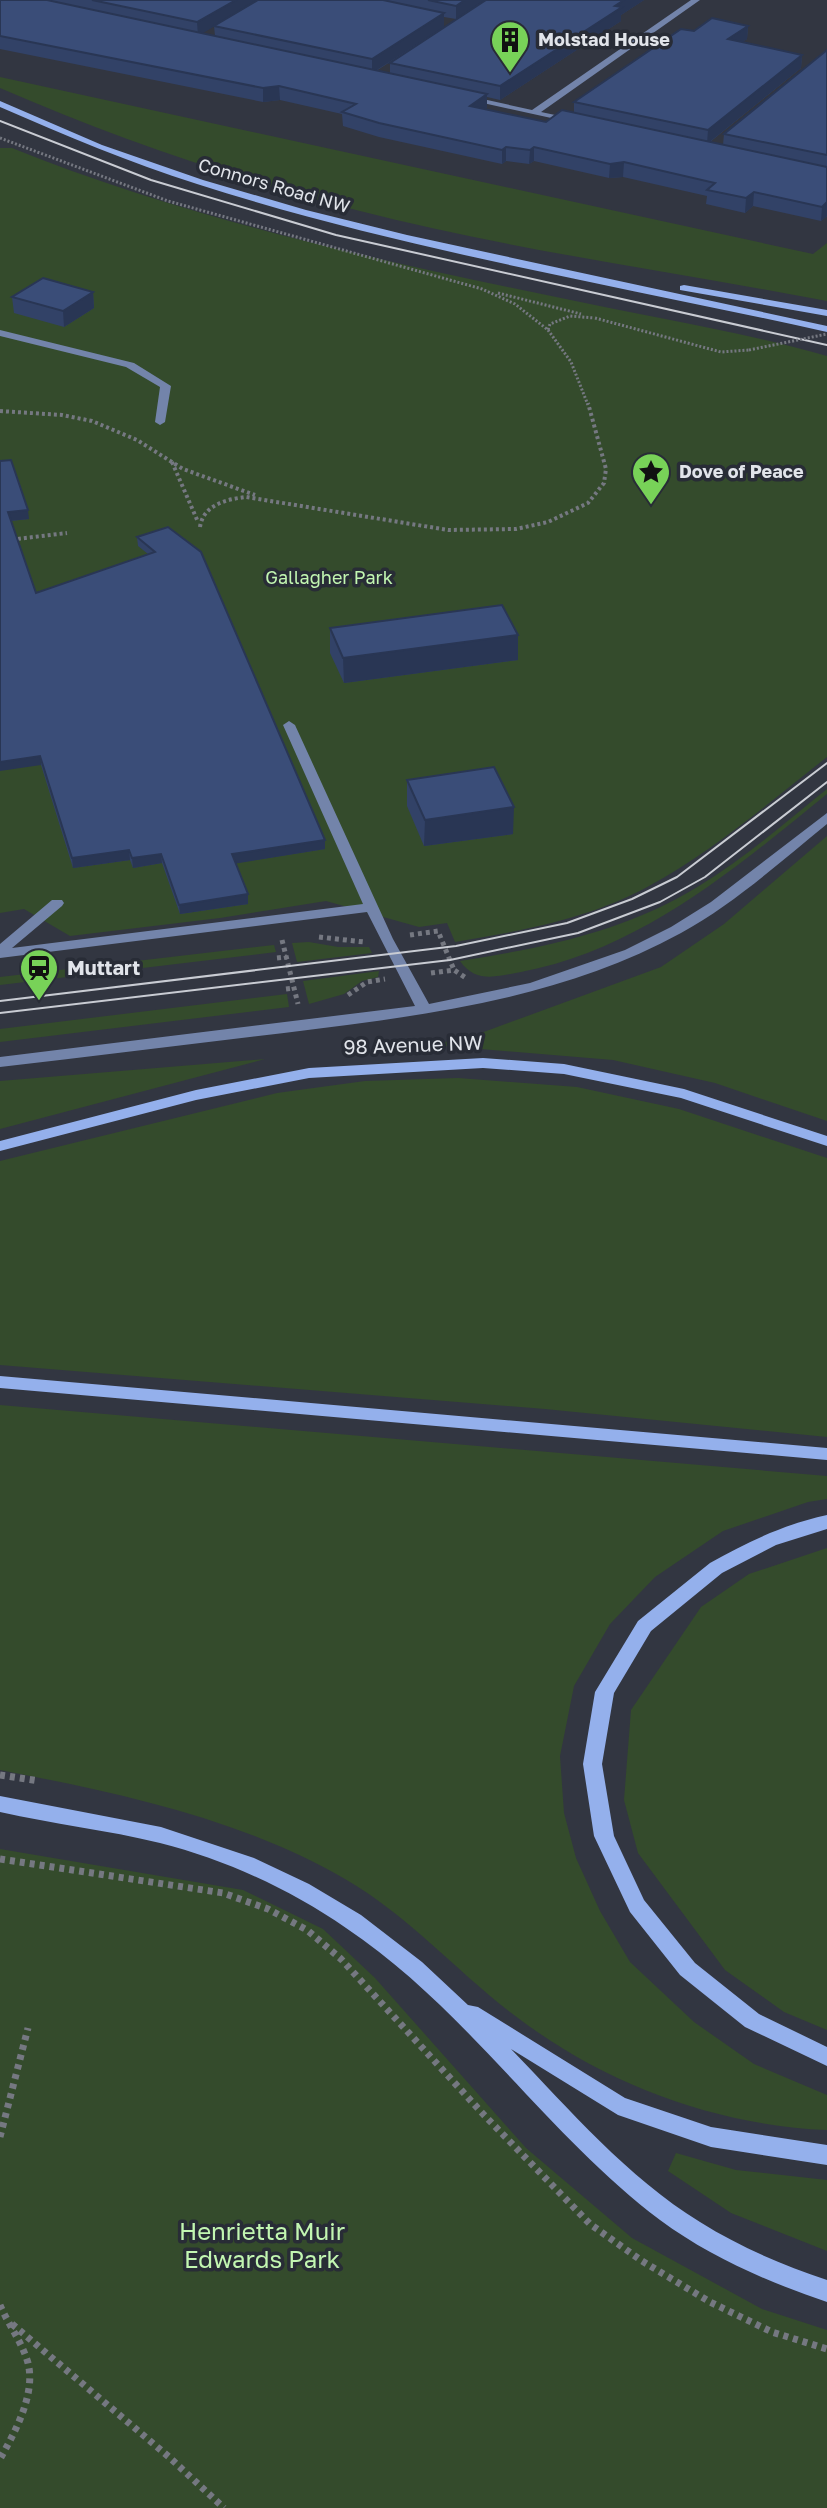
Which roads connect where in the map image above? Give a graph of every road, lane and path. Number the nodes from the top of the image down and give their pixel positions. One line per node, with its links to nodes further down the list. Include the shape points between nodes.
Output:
1 (696, 0): 4 (street)
2 (461, 98): 4 (street)
3 (0, 104): 7 (main road, Connors Road NW, via 217,188)
4 (534, 113): 5 (street)
5 (578, 122)
6 (0, 138): 8 (path, via 168,201)
7 (548, 269): 9 (main road, Connors Road NW); 12 (main road, Connors Road NW)
8 (482, 289): 10 (path); 11 (path, via 515,304)
9 (827, 313)
10 (594, 318): 11 (path, via 561,318); 12 (path, bridge, via 721,352)
11 (548, 330): 17 (path, via 582,379 606,469 598,494 581,509 537,524 455,529 375,520)
12 (827, 332)
13 (0, 333): 15 (street, via 130,365 166,386)
14 (0, 411): 16 (path, via 92,421)
15 (160, 422)
16 (172, 462): 17 (path, via 210,481); 17 (path, via 200,527 204,514 223,502 248,497)
17 (279, 500)
18 (67, 533): 19 (path)
19 (0, 541)
20 (289, 725): 23 (street)
21 (827, 817): 36 (street, via 724,898 652,942 545,984)
22 (57, 903): 29 (street)
23 (372, 907): 27 (street); 29 (street)
24 (315, 937): 27 (path)
25 (291, 938): 26 (path)
26 (282, 939): 28 (path); 30 (path)
27 (386, 939): 32 (path, via 438,931); 36 (street)
28 (266, 940)
29 (0, 952)
30 (287, 957): 31 (path); 33 (path)
31 (277, 958)
32 (454, 970)
33 (294, 988): 34 (path); 35 (path)
34 (286, 989)
35 (300, 1009)
36 (425, 1011): 37 (street)
37 (0, 1062)
38 (827, 1141): 39 (main road, 98 Avenue NW, via 684,1094 564,1069 483,1063 309,1073 196,1095)
39 (0, 1146)
40 (0, 1382): 41 (main road)
41 (827, 1454)
42 (827, 1522): 49 (main road, via 754,1546 682,1588 629,1644 604,1691 591,1745 594,1802 610,1858 659,1938 696,1978 753,2022)
43 (0, 1775): 44 (path)
44 (39, 1781)
45 (0, 1804): 47 (main road, via 162,1835 240,1860 311,1894 378,1939)
46 (0, 1859): 55 (path, via 223,1893 307,1930 341,1959 590,2224 710,2302 772,2332)
47 (450, 1999): 51 (main road, via 618,2105 711,2137); 52 (main road, via 584,2140 651,2201 734,2253 782,2277)
48 (28, 2028): 50 (path)
49 (827, 2057)
50 (0, 2137)
51 (827, 2155)
52 (827, 2291)
53 (0, 2305): 54 (path)
54 (12, 2324): 56 (path, via 30,2367 15,2432); 57 (path)
55 (827, 2349)
56 (0, 2459)
57 (224, 2508)

